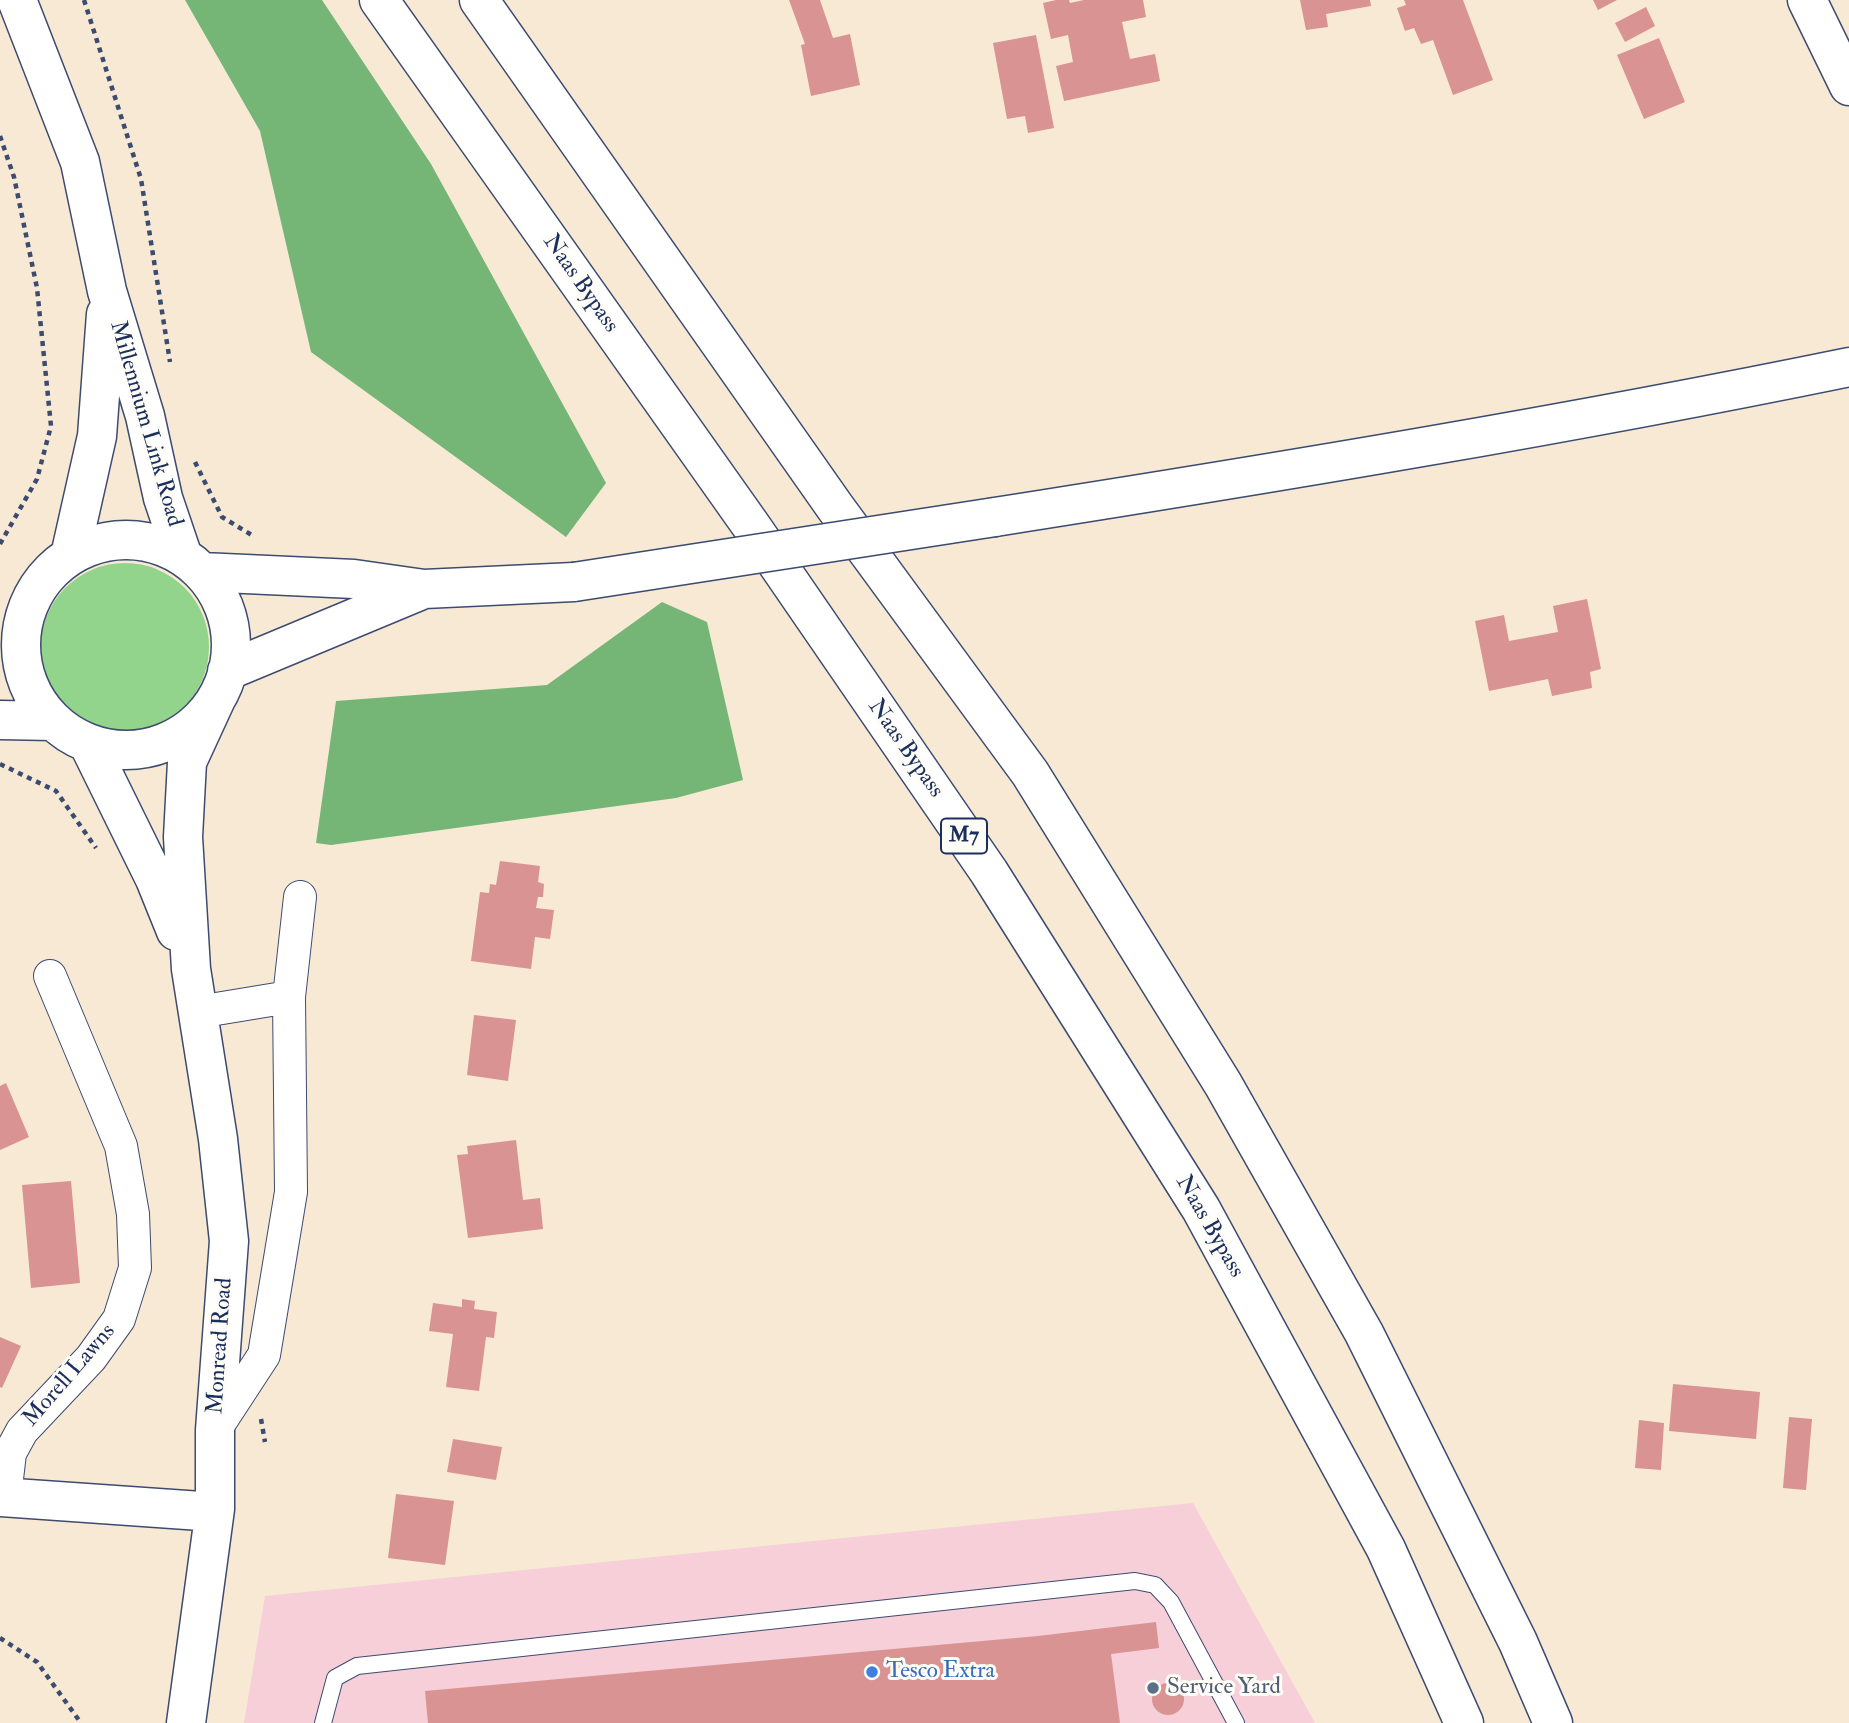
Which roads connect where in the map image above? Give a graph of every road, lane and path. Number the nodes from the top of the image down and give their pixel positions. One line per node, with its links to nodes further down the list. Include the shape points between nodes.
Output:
1 (18, 0): 8 (main road, Millennium Link Road, via 80,162)
2 (84, 0): 10 (path, via 141,179)
3 (379, 0): 37 (main road, Naas Bypass / M7, via 752,527 997,884 1201,1209 1386,1549)
4 (479, 0): 38 (main road, via 835,507 1030,773 1223,1084 1364,1332 1518,1642)
5 (1807, 0): 6 (main road)
6 (1849, 86)
7 (0, 136): 13 (path, via 14,177 37,288 51,426 37,479)
8 (107, 291): 14 (main road, Millennium Link Road, via 97,436); 15 (main road, Millennium Link Road, via 145,416 163,498)
9 (1849, 367): 16 (main road, bridge, via 1353,460 995,517 574,582)
10 (170, 369)
11 (194, 460): 12 (path, via 222,517)
12 (264, 542)
13 (0, 544)
14 (70, 556): 15 (main road, via 97,543 127,539 156,544); 17 (main road)
15 (193, 564): 16 (main road); 18 (main road, via 222,601 230,636)
16 (424, 589): 18 (main road)
17 (16, 606): 20 (main road, via 22,628 22,662 33,694)
18 (222, 685): 21 (main road, via 198,722 174,738 146,748 117,750); 25 (main road, Monread Road, via 187,762 183,837)
19 (0, 720): 20 (main road)
20 (53, 721): 21 (main road)
21 (88, 743): 25 (main road, Monread Road, via 155,879)
22 (0, 764): 23 (path, via 56,791)
23 (101, 855)
24 (300, 897): 27 (street)
25 (191, 969): 28 (main road, Monread Road)
26 (50, 976): 30 (street, Morell Lawns, via 121,1146 133,1214 135,1268 119,1319 91,1358 22,1431 10,1453)
27 (289, 997): 28 (street); 29 (street, via 291,1192 264,1355)
28 (198, 1012): 29 (main road, Monread Road, via 229,1241)
29 (215, 1430): 31 (main road, Monread Road)
30 (2, 1497): 31 (main road)
31 (215, 1509): 34 (main road, Monread Road)
32 (0, 1638): 33 (path, via 37,1662)
33 (81, 1723)
34 (186, 1723)
35 (323, 1723): 36 (lane, via 335,1678 357,1666 1135,1581 1155,1585 1171,1602)
36 (1237, 1723)
37 (1464, 1723)
38 (1553, 1723)

